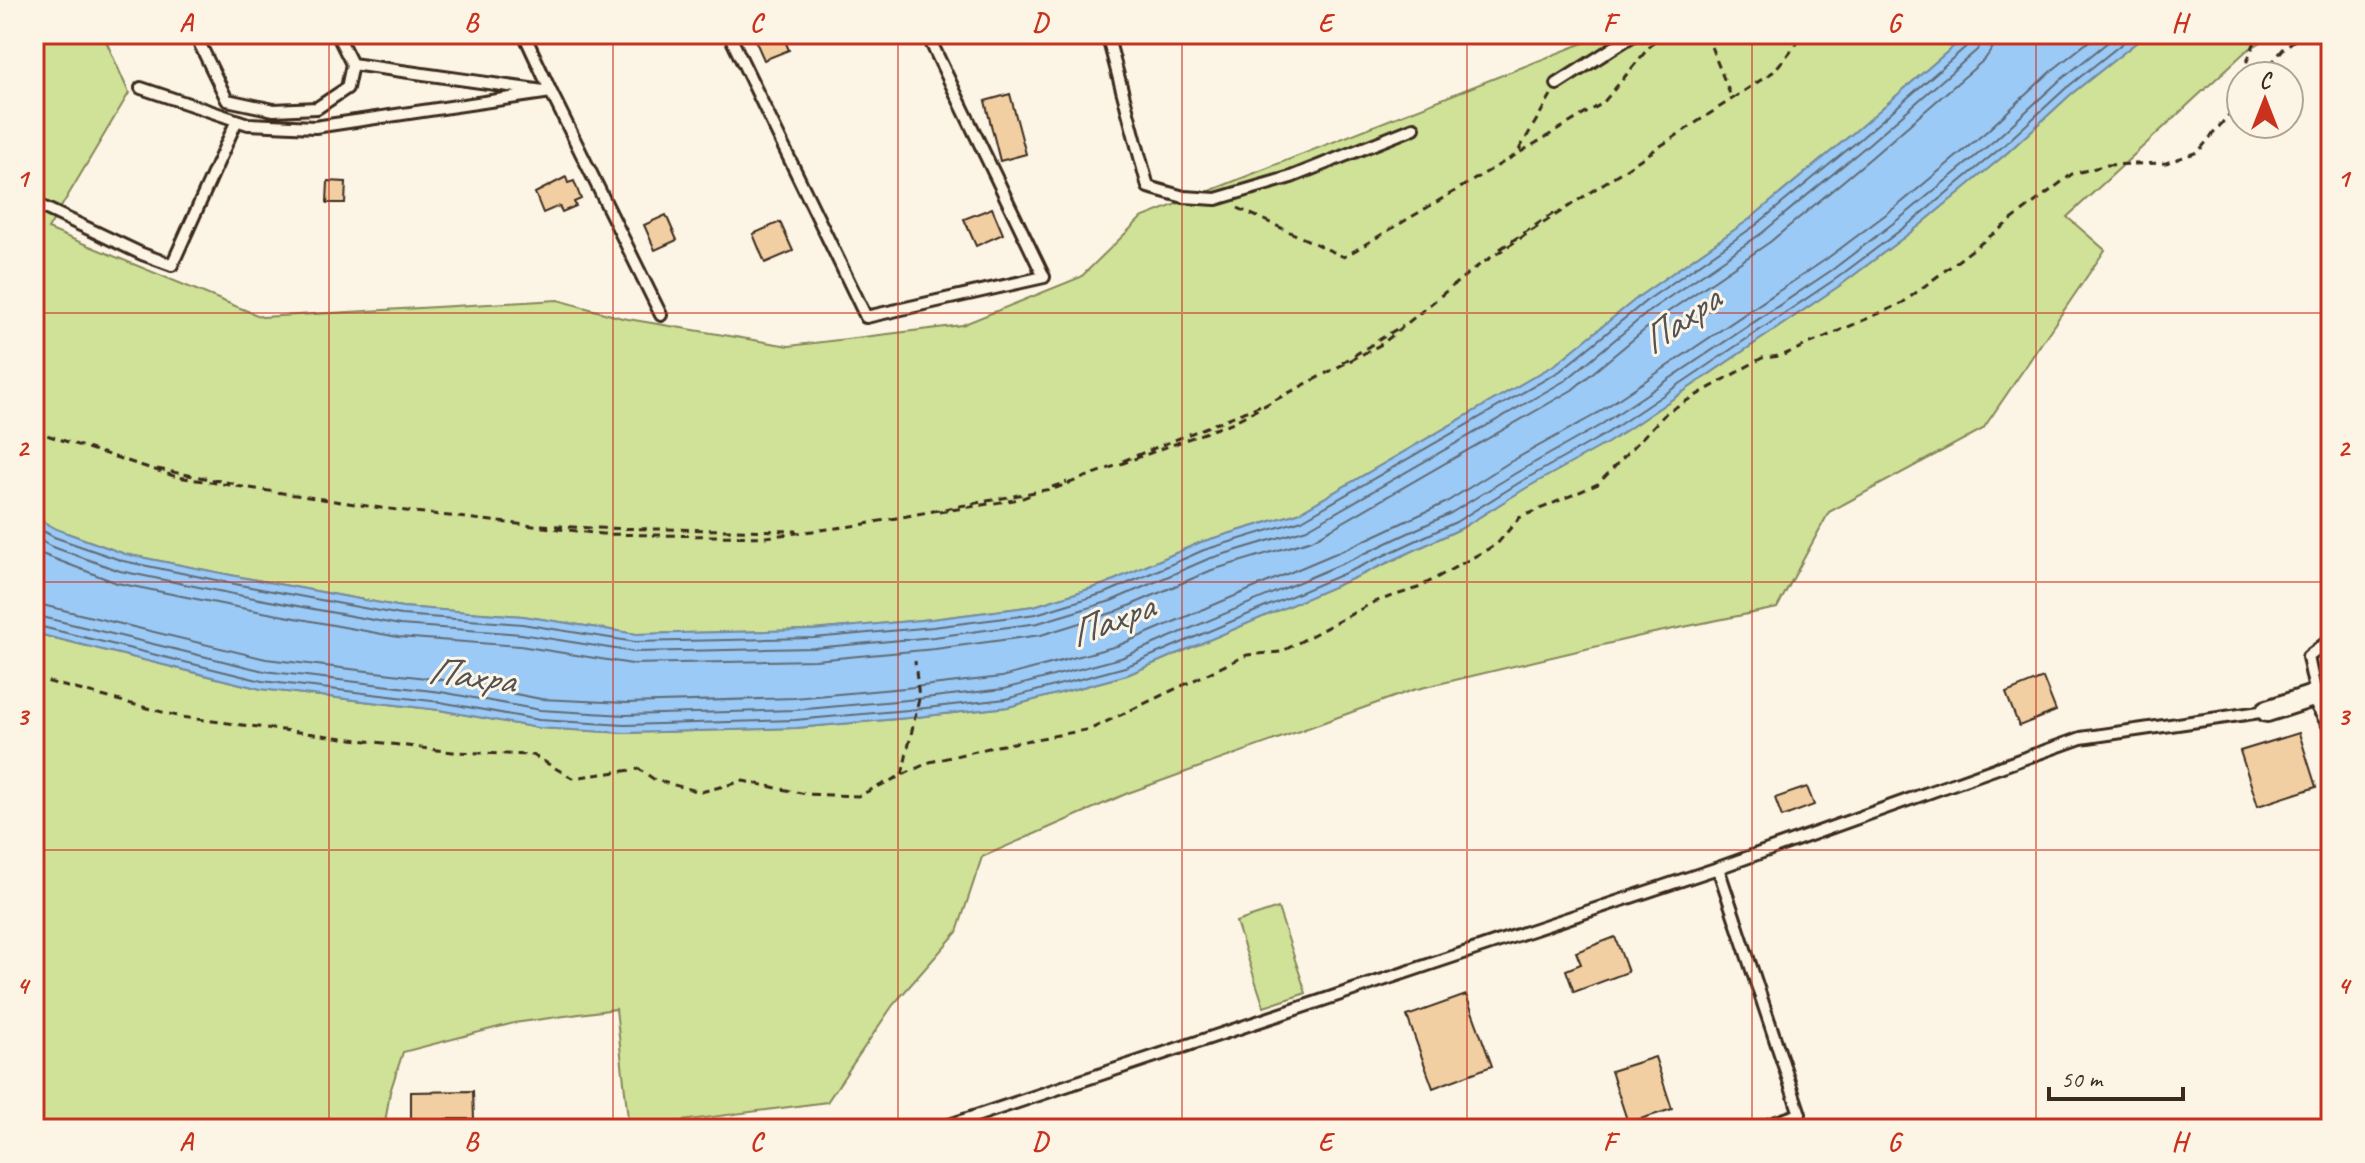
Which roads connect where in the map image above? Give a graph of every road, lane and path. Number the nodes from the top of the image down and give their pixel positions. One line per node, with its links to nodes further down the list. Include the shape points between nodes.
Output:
1 (195, 34): 15 (lane, via 227,100 274,110 317,108 347,88)
2 (337, 34): 15 (lane)
3 (524, 34): 18 (lane)
4 (729, 34): 5 (lane, via 866,317 1044,277)
5 (927, 34)
6 (1107, 34): 24 (lane, via 1148,187)
7 (1635, 34): 16 (lane)
8 (1660, 34): 23 (path, via 1603,103)
9 (1706, 34): 19 (path)
10 (1805, 34): 19 (path, via 1773,72)
11 (2258, 34): 13 (path)
12 (2303, 34): 14 (path)
13 (2247, 60)
14 (2274, 60)
15 (352, 64): 18 (lane)
16 (1557, 84): 23 (path)
17 (141, 88): 21 (lane)
18 (551, 92): 21 (lane, via 315,127); 26 (lane)
19 (1732, 99): 27 (path, via 1510,240 1421,313 1299,390 1020,499 816,532 496,522 334,503 141,466)
20 (2225, 119): 34 (path, via 2198,152 2166,163 2107,165 2072,174 1901,304 1781,356 1762,358 1667,412 1598,484 1519,518 1497,544 1418,588 1374,602 1281,652 1247,655 1091,729 930,762)
21 (237, 120): 25 (lane, via 172,265)
22 (1414, 128): 24 (lane, via 1291,177)
23 (1517, 154): 24 (path, via 1344,257)
24 (1216, 199)
25 (34, 203)
26 (661, 315)
27 (34, 432)
28 (2331, 639): 31 (lane, via 2308,657)
29 (915, 661): 34 (path, via 919,699)
30 (34, 678): 34 (path, via 181,717 453,752 533,755 572,778 639,769 655,780 701,792 743,781 806,794 858,796)
31 (2316, 695): 32 (street); 33 (street)
32 (2267, 711): 35 (lane, via 2081,738)
33 (2331, 720)
34 (902, 775)
35 (1718, 868): 36 (lane); 37 (lane, via 1800,1114)
36 (937, 1129)
37 (1756, 1129)

